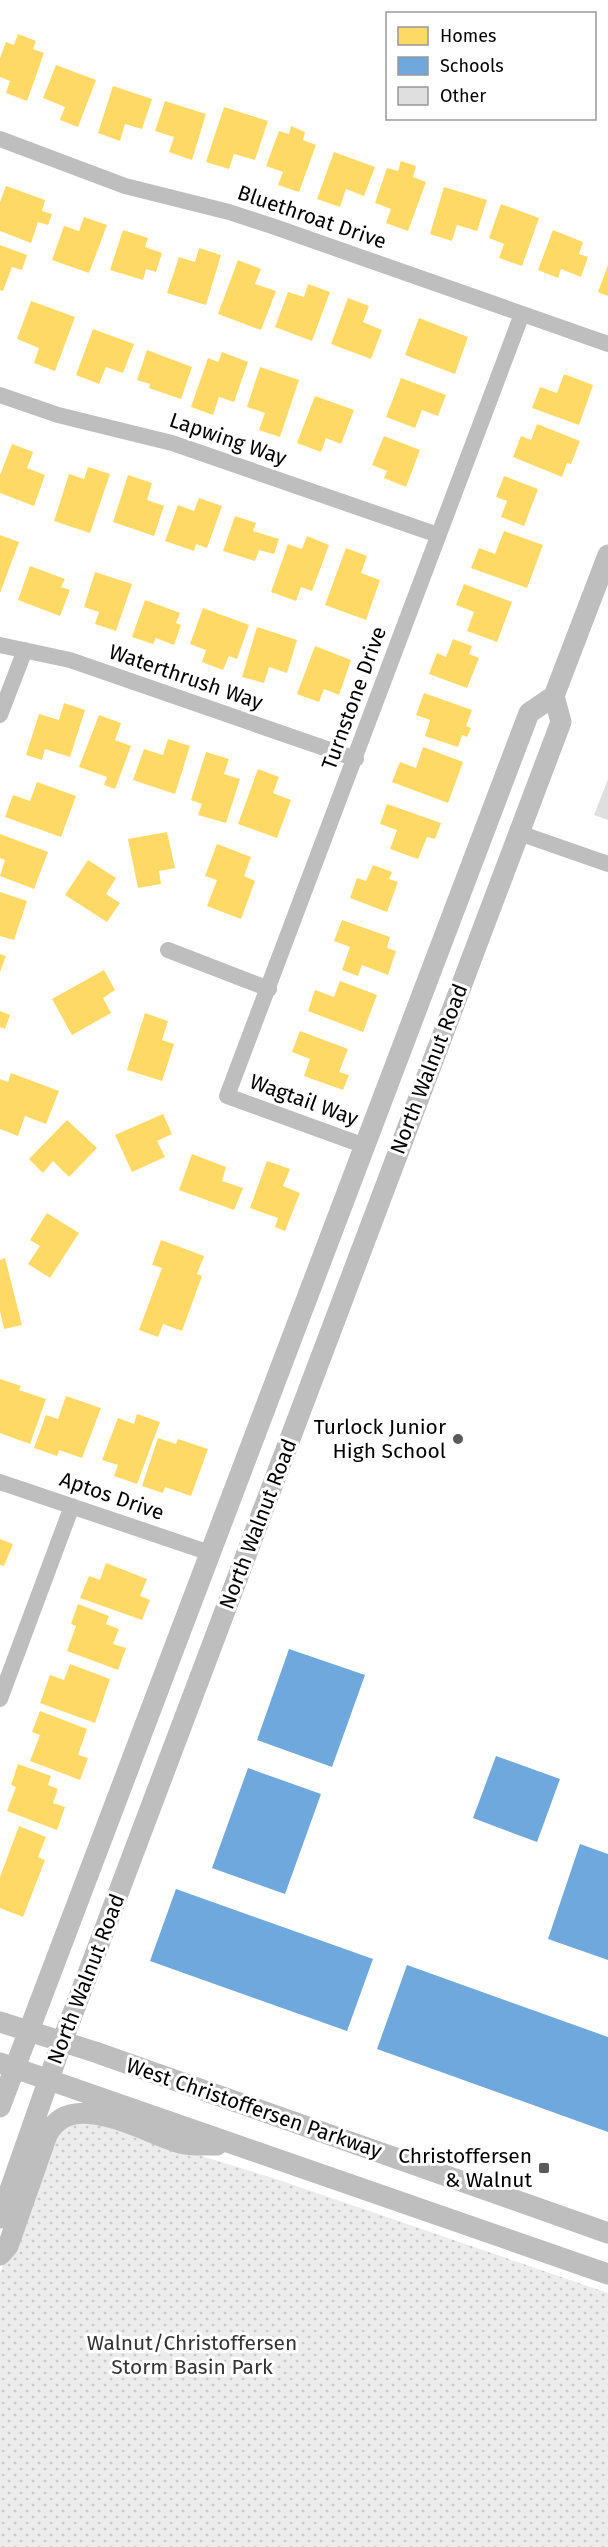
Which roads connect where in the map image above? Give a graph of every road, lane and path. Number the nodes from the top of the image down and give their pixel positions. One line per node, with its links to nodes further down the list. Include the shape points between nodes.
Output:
1 (0, 139): 2 (street, Bluethroat Drive, via 125,186 229,212)
2 (522, 314): 3 (street, Bluethroat Drive); 5 (street, Turnstone Drive)
3 (608, 344)
4 (0, 395): 5 (street, Lapwing Way, via 58,415 172,443)
5 (438, 535): 11 (street, Turnstone Drive)
6 (608, 555): 9 (street)
7 (0, 645): 8 (street, Waterthrush Way)
8 (25, 650): 10 (street); 11 (street, Waterthrush Way, via 97,669)
9 (554, 696): 12 (street, North Walnut Road, via 561,722); 17 (street, North Walnut Road, via 529,713)
10 (0, 715)
11 (356, 759): 15 (street, Turnstone Drive)
12 (519, 833): 13 (street); 24 (street, North Walnut Road)
13 (608, 864)
14 (168, 950): 15 (street)
15 (269, 989): 16 (street, Turnstone Drive)
16 (227, 1096): 17 (street, Wagtail Way)
17 (365, 1146): 20 (street, North Walnut Road)
18 (0, 1482): 19 (street, Aptos Drive)
19 (72, 1506): 20 (street, Aptos Drive); 21 (street)
20 (210, 1553): 23 (street, North Walnut Road)
21 (0, 1699)
22 (0, 2022): 23 (street, West Christoffersen Parkway)
23 (28, 2031): 24 (street, West Christoffersen Parkway); 25 (street, North Walnut Road)
24 (62, 2042): 26 (street, North Walnut Road); 30 (street, West Christoffersen Parkway)
25 (7, 2066): 26 (street, West Christoffersen Parkway); 27 (street, North Walnut Road)
26 (49, 2079): 28 (street, West Christoffersen Parkway); 29 (street, North Walnut Road)
27 (0, 2107)
28 (237, 2146): 31 (street, via 183,2144 93,2113 73,2113 57,2120 47,2135 8,2246); 32 (street, West Christoffersen Parkway)
29 (0, 2218)
30 (608, 2233)
31 (0, 2255)
32 (608, 2274)

